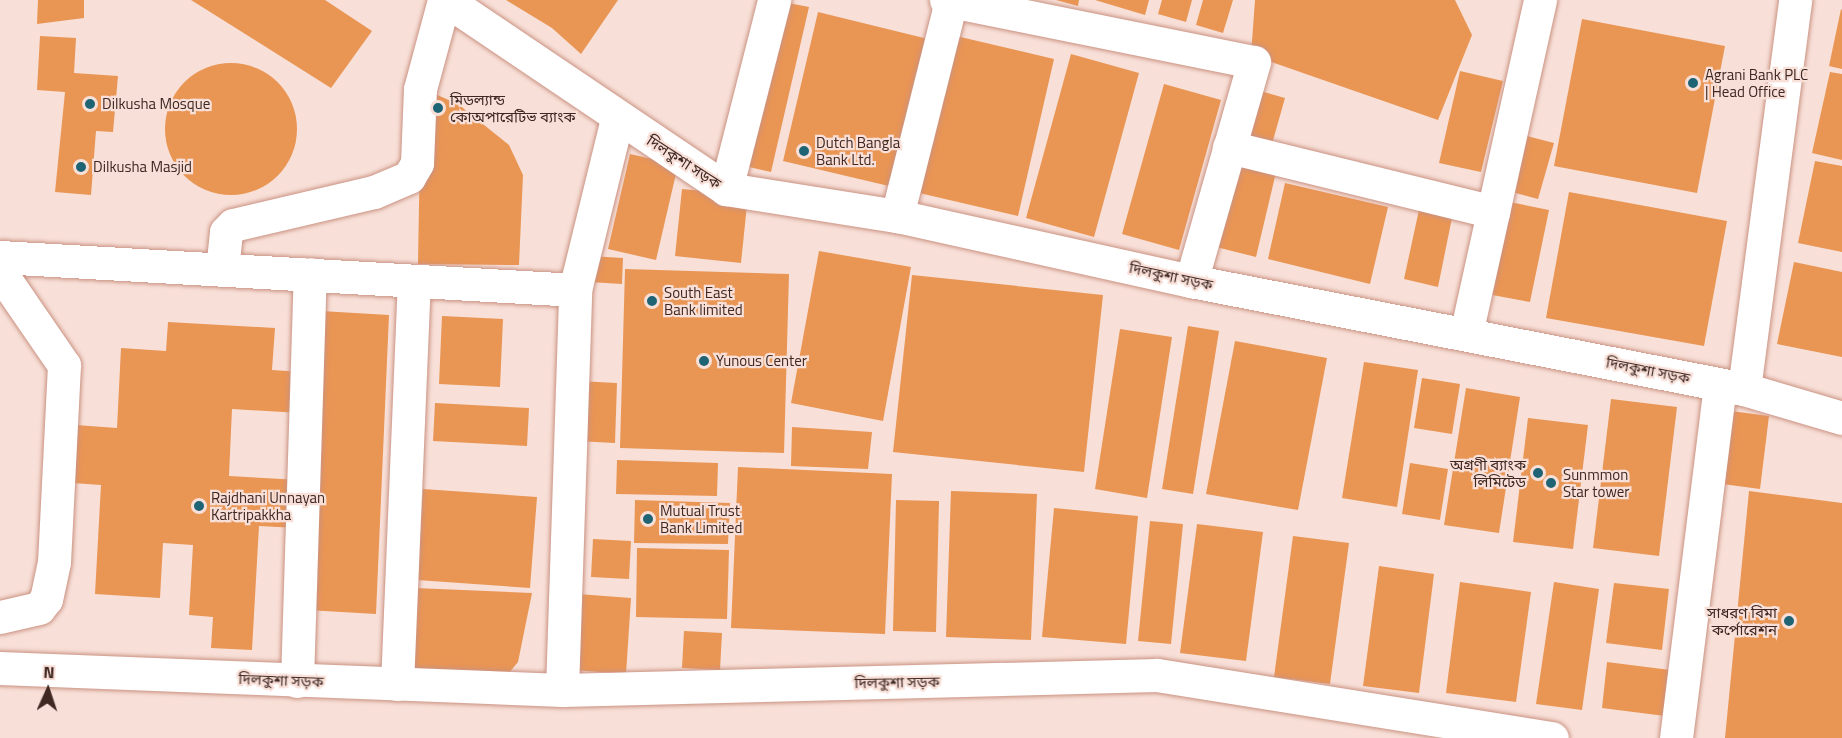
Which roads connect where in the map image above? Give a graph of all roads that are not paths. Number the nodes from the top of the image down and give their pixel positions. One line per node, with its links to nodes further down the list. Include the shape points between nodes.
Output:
1 (445, 0): 6 (street, দিলকুশা সড়ক); 12 (street, via 420,89 417,163 408,177 374,192 233,225 226,232)
2 (774, 0): 8 (street)
3 (948, 0): 7 (street, via 1254,62); 10 (street)
4 (1540, 0): 9 (street)
5 (1796, 0): 19 (street)
6 (616, 119): 8 (street, দিলকুশা সড়ক); 17 (street)
7 (1229, 147): 9 (street); 15 (street)
8 (726, 189): 10 (street, দিলকুশা সড়ক)
9 (1493, 212): 18 (street)
10 (897, 216): 15 (street, দিলকুশা সড়ক)
11 (0, 257): 12 (street)
12 (222, 270): 14 (street)
13 (0, 272): 21 (street, via 64,365 54,562 46,599 39,608)
14 (310, 274): 16 (street); 23 (street)
15 (1191, 281): 18 (street, দিলকুশা সড়ক)
16 (414, 282): 17 (street); 24 (street)
17 (575, 290): 25 (street)
18 (1466, 334): 19 (street, দিলকুশা সড়ক)
19 (1732, 387): 20 (street, দিলকুশা সড়ক); 27 (street)
20 (1842, 418)
21 (0, 617)
22 (0, 668): 23 (street, দিলকুশা সড়ক)
23 (297, 681): 24 (street, দিলকুশা সড়ক)
24 (397, 684): 25 (street, দিলকুশা সড়ক)
25 (562, 690): 26 (street, দিলকুশা সড়ক, via 1157,675)
26 (1552, 738)
27 (1676, 738)

